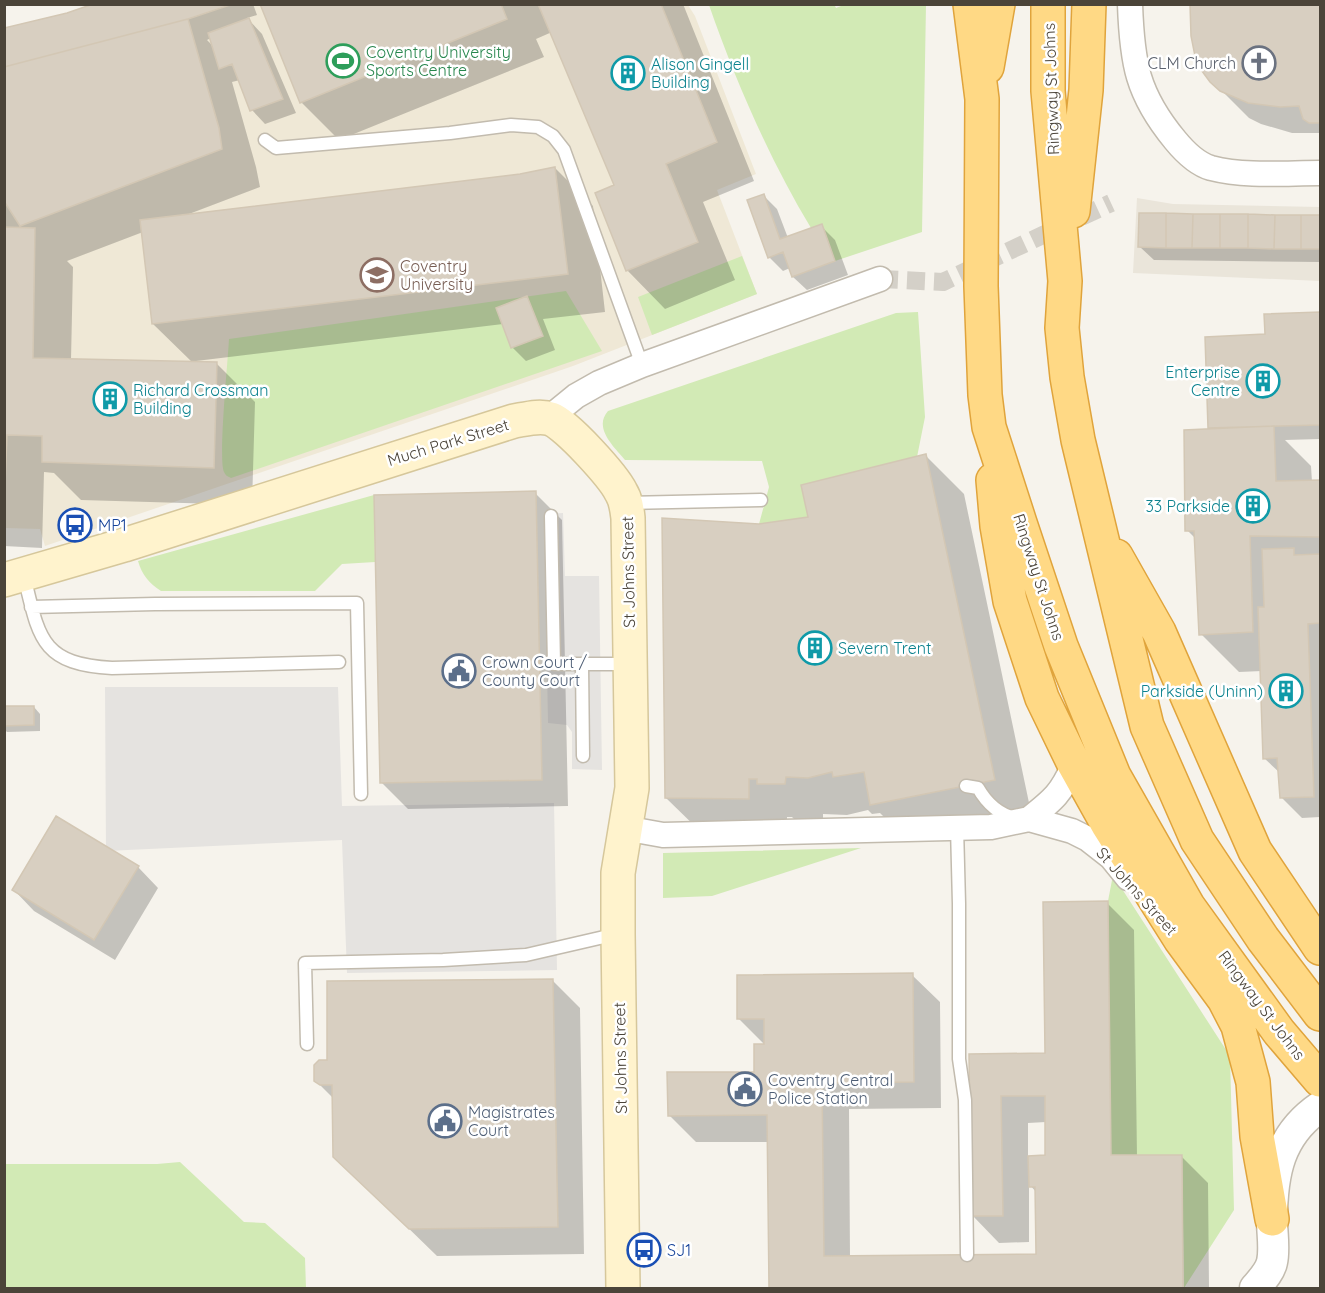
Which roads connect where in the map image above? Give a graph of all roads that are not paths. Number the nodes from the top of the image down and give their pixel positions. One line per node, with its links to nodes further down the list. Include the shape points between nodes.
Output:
1 (969, 4): 6 (highway, Ringway St Johns)
2 (998, 4): 6 (highway)
3 (1048, 4): 10 (highway, Ringway St Johns, via 1048,91)
4 (1089, 4): 10 (highway, via 1086,90)
5 (1130, 4): 8 (street, via 1131,42 1141,86 1156,118 1185,152 1209,167 1252,174)
6 (982, 99): 13 (highway, Ringway St Johns, via 981,286)
7 (265, 140): 11 (lane, via 276,148 511,125 538,127 553,136 564,150)
8 (1320, 173)
9 (880, 279): 11 (street)
10 (1065, 281): 17 (highway, Ringway St Johns, via 1062,328 1067,377 1077,440)
11 (642, 365): 12 (street, via 583,392)
12 (549, 418): 15 (main road, St Johns Street, via 568,431 604,469); 18 (main road, Much Park Street, via 514,421)
13 (989, 427): 24 (highway, via 997,526 1010,601 1042,698); 35 (highway, Ringway St Johns, via 1061,646 1114,776 1188,906 1279,1032)
14 (761, 500): 15 (lane)
15 (626, 503): 21 (main road, St Johns Street)
16 (550, 516): 22 (lane, via 554,664)
17 (1098, 526): 32 (highway, via 1159,632 1255,851); 33 (highway, Ringway St Johns, via 1147,726 1197,840 1263,939)
18 (14, 577): 19 (lane)
19 (31, 607): 20 (lane, via 41,637 50,649 92,667); 26 (lane, via 357,603)
20 (339, 662)
21 (630, 663): 22 (lane); 29 (main road, St Johns Street, via 632,788)
22 (582, 664): 23 (lane)
23 (583, 756)
24 (1074, 764): 27 (street, St Johns Street, via 1057,796); 31 (highway)
25 (966, 786): 27 (lane, via 978,788 990,805 1007,816)
26 (361, 794)
27 (1024, 819): 28 (street, St Johns Street, via 991,826); 31 (street, St Johns Street, via 1053,824 1088,839 1111,857)
28 (957, 827): 29 (street, St Johns Street, via 663,834); 38 (lane)
29 (624, 828): 30 (main road, St Johns Street, via 618,873)
30 (618, 934): 34 (lane, via 526,955 305,963); 40 (main road, St Johns Street)
31 (1180, 939): 37 (highway, via 1239,1026 1253,1082 1257,1136)
32 (1320, 948)
33 (1320, 1014)
34 (307, 1044)
35 (1320, 1080)
36 (1314, 1112): 37 (street, via 1291,1136 1280,1156 1274,1179)
37 (1272, 1219): 39 (street)
38 (966, 1255)
39 (1277, 1275): 41 (street, via 1263,1279)
40 (623, 1288)
41 (1255, 1288)

